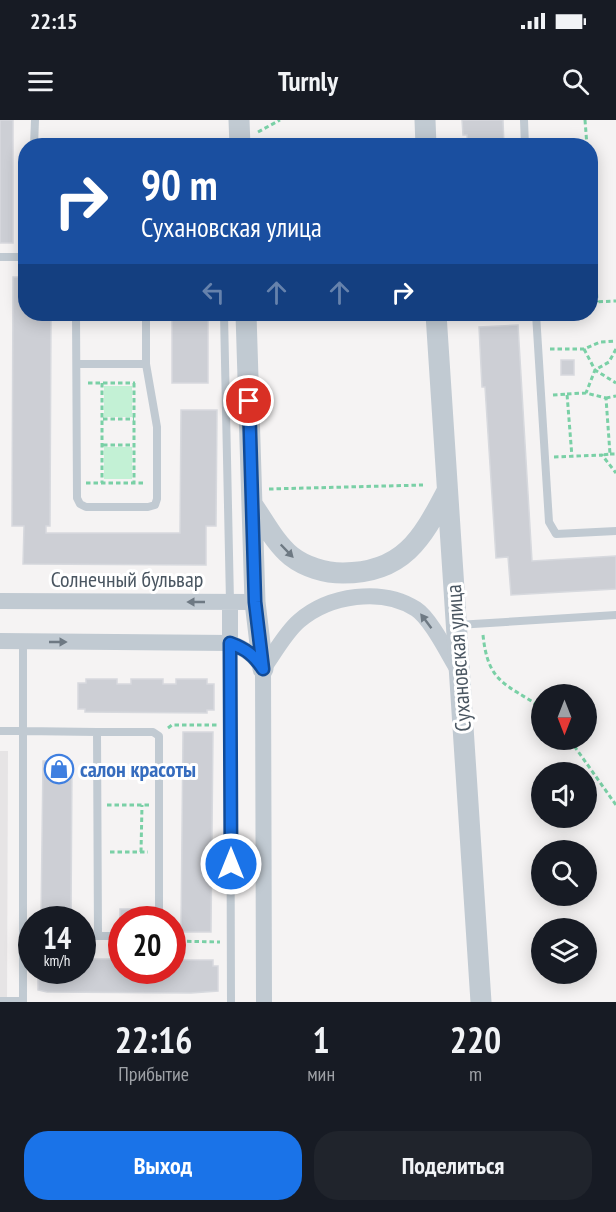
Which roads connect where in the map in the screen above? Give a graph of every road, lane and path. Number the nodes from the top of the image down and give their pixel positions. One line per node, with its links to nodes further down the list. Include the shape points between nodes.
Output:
1 (35, 120): 6 (lane)
2 (239, 120): 7 (street)
3 (425, 120): 8 (street)
4 (524, 120): 9 (lane)
5 (585, 120): 10 (path)
6 (34, 138)
7 (240, 138)
8 (426, 138)
9 (525, 138)
10 (586, 138)
11 (0, 257): 12 (lane)
12 (18, 257)
13 (616, 301): 14 (path)
14 (598, 302)
15 (76, 321): 25 (lane)
16 (146, 321): 26 (lane)
17 (224, 321): 57 (lane)
18 (246, 321): 54 (street)
19 (435, 321): 53 (street, Сухановская улица)
20 (536, 321): 22 (lane)
21 (616, 340): 23 (path)
22 (538, 349): 23 (path); 35 (lane)
23 (584, 349): 27 (path)
24 (616, 349): 27 (path, via 604,367)
25 (77, 364): 26 (lane); 28 (lane)
26 (146, 364): 31 (lane)
27 (595, 369): 32 (path); 33 (path)
28 (77, 383): 29 (path); 48 (lane)
29 (102, 383): 30 (path); 38 (path)
30 (134, 383): 31 (path); 39 (path)
31 (149, 383): 51 (lane, via 157,427)
32 (616, 383)
33 (586, 393): 34 (path); 37 (path)
34 (567, 394): 35 (path); 45 (path)
35 (541, 396): 46 (lane)
36 (616, 396): 37 (path)
37 (606, 398): 42 (path)
38 (102, 419): 39 (path); 40 (path)
39 (134, 419): 41 (path)
40 (102, 445): 41 (path); 49 (path)
41 (134, 445): 50 (path)
42 (610, 454): 43 (path); 44 (path)
43 (616, 454)
44 (602, 455): 45 (path); 47 (path)
45 (572, 457): 46 (path)
46 (544, 458): 55 (lane, via 549,522 556,534)
47 (616, 473)
48 (77, 483): 49 (path); 51 (lane, via 77,498 86,507 155,505)
49 (102, 483): 50 (path)
50 (134, 483): 51 (path)
51 (157, 484)
52 (423, 485): 54 (path)
53 (447, 490): 54 (street, one-way to 53, via 291,556 310,567 334,573 359,573 382,568 410,549 430,525); 61 (street, Сухановская улица)
54 (252, 497): 58 (street)
55 (616, 531)
56 (0, 601): 57 (street, Солнечный бульвар, one-way to 56)
57 (230, 602): 58 (street, Солнечный бульвар); 64 (street)
58 (255, 602): 65 (street)
59 (616, 615): 60 (lane)
60 (482, 624): 61 (lane); 67 (path, via 486,660 494,675)
61 (456, 625): 66 (street, Сухановская улица)
62 (0, 641): 63 (street)
63 (23, 641): 64 (street, one-way to 64); 70 (lane)
64 (230, 643): 65 (street, via 255,656); 90 (lane)
65 (263, 669): 66 (street, one-way to 65, via 417,610 389,598 356,597 324,604 298,621); 91 (street)
66 (458, 670): 92 (street, Сухановская улица)
67 (531, 700)
68 (219, 725): 72 (path, via 172,725)
69 (0, 731): 70 (lane)
70 (23, 731): 71 (lane); 81 (lane)
71 (97, 732): 72 (lane, via 153,732); 75 (lane)
72 (159, 736): 77 (lane)
73 (577, 750): 74 (path)
74 (616, 804)
75 (98, 805): 76 (path); 78 (lane)
76 (142, 805): 77 (path); 79 (path)
77 (159, 806): 80 (lane)
78 (98, 852): 79 (path); 83 (lane)
79 (141, 852): 80 (path)
80 (159, 852): 82 (lane)
81 (26, 906)
82 (159, 906)
83 (98, 936): 84 (lane)
84 (108, 936)
85 (186, 941): 86 (path)
86 (220, 942)
87 (24, 984): 89 (lane)
88 (0, 1000): 89 (lane)
89 (23, 1001)
90 (231, 1002)
91 (264, 1002)
92 (481, 1002)

